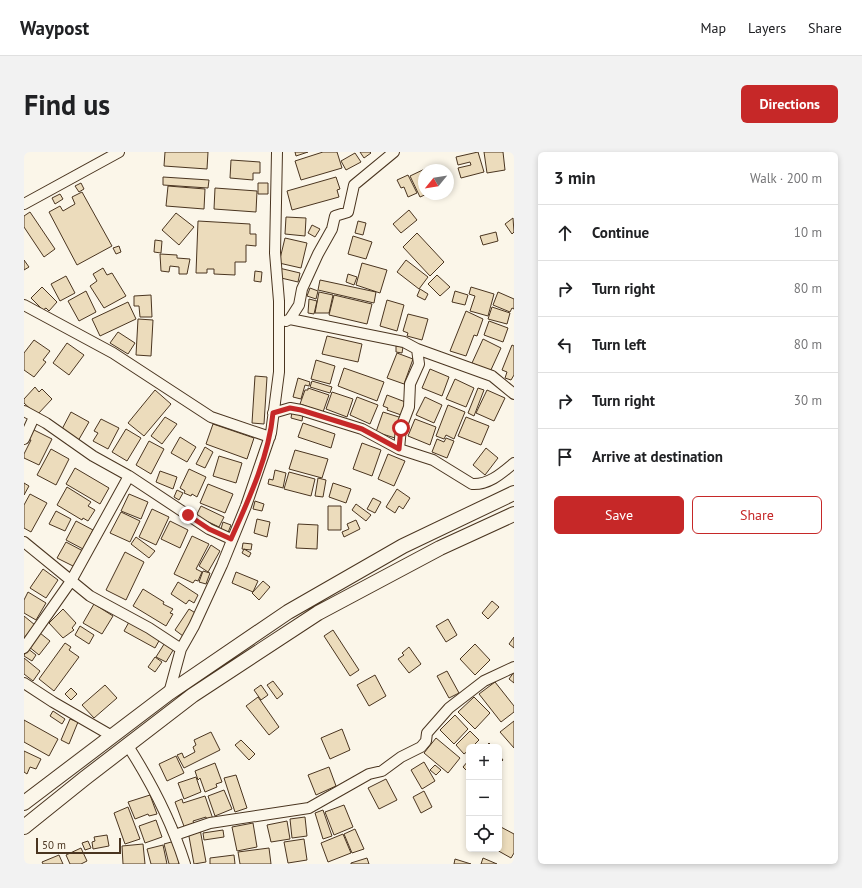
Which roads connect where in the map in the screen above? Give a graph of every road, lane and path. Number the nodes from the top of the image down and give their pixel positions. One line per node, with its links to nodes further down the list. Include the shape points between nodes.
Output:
1 (119, 152): 4 (street)
2 (277, 152): 7 (street, via 275,253)
3 (394, 152): 6 (street, via 354,185 348,212 335,216 332,229 302,289 299,305)
4 (24, 204)
5 (24, 305): 13 (street, via 113,353 211,417)
6 (290, 319): 7 (street); 8 (street, via 404,342)
7 (279, 325): 11 (street, via 279,372)
8 (417, 349): 9 (street, via 492,376); 15 (street, via 418,364 410,384 409,407 401,428)
9 (514, 394)
10 (24, 411): 12 (street)
11 (273, 413): 13 (street); 15 (street, via 290,408 301,410 362,429)
12 (34, 417): 14 (street); 17 (street, via 93,456)
13 (270, 437): 20 (street, via 246,506)
14 (24, 439)
15 (399, 449): 16 (street, via 433,460 472,484 479,485 495,478)
16 (514, 463)
17 (129, 476): 20 (street, via 209,529); 22 (street)
18 (514, 493): 27 (main road, via 403,546 302,604)
19 (514, 514): 29 (main road, via 440,548 318,613 193,695)
20 (231, 539): 24 (street, via 204,606)
21 (24, 542): 22 (street)
22 (71, 581): 23 (street); 24 (street, via 90,596 149,628)
23 (24, 648)
24 (181, 649): 27 (street)
25 (514, 667): 32 (street, via 484,681 449,708 427,733 426,741 421,748 382,771 369,774 337,791 320,803 309,808 210,823)
26 (24, 683): 28 (street)
27 (169, 693): 28 (main road)
28 (112, 736): 30 (main road)
29 (128, 746): 31 (main road); 32 (street)
30 (24, 803)
31 (24, 827)
32 (175, 835): 33 (street)
33 (185, 864)

